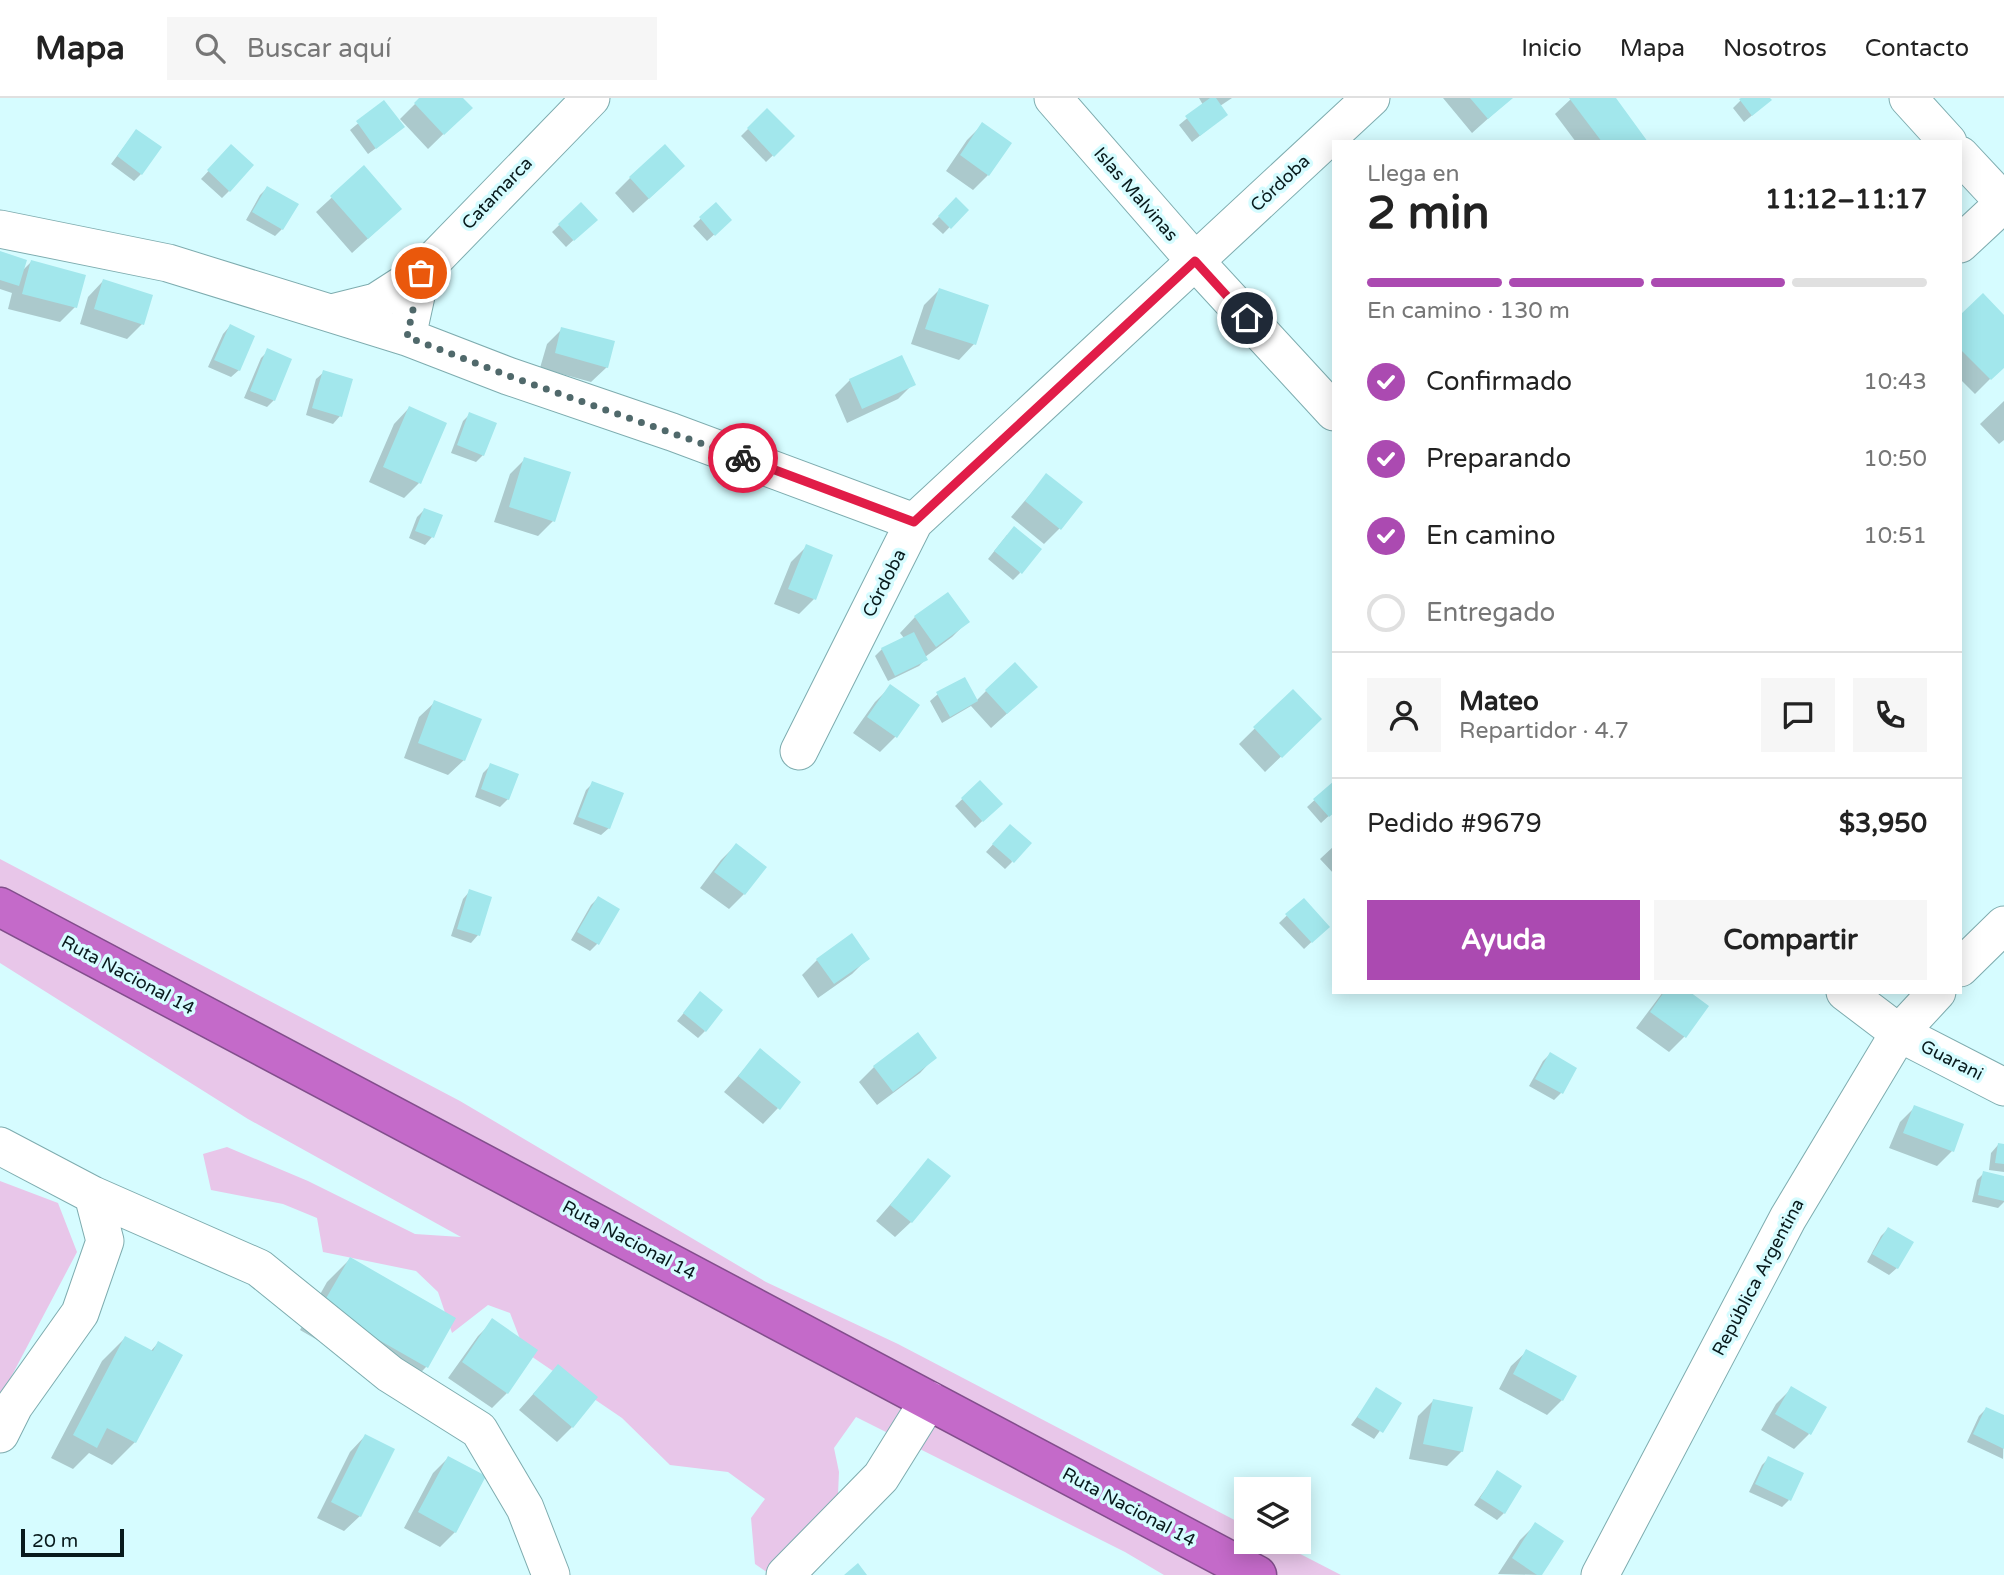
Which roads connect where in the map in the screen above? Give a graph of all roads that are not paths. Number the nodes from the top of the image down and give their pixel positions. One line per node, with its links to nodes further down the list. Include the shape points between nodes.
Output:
1 (591, 98): 11 (street, Catamarca)
2 (1053, 98): 10 (street, Islas Malvinas)
3 (1371, 98): 10 (street, Córdoba)
4 (1908, 98): 5 (street)
5 (1946, 140)
6 (1962, 157): 7 (street)
7 (2004, 203): 9 (street)
8 (0, 229): 12 (street, via 168,263)
9 (1962, 242)
10 (1195, 261): 14 (street, Islas Malvinas); 15 (street, Córdoba)
11 (421, 273): 12 (street, Catamarca, via 376,302); 13 (street)
12 (331, 313): 13 (street)
13 (407, 337): 15 (street)
14 (1332, 410)
15 (914, 522): 16 (street, Córdoba)
16 (799, 751)
17 (0, 907): 26 (highway, Ruta Nacional 14)
18 (2004, 925): 19 (street)
19 (1962, 966)
20 (1848, 994): 22 (street)
21 (1935, 994): 22 (street, República Argentina)
22 (1899, 1033): 23 (street, Guarani); 31 (street, República Argentina, via 1788,1218)
23 (2004, 1087)
24 (0, 1146): 25 (street)
25 (93, 1195): 27 (street, via 105,1241 79,1313 14,1406); 28 (street, via 259,1268 390,1374 480,1430 525,1508)
26 (929, 1400): 29 (street, via 881,1477); 30 (highway, Ruta Nacional 14)
27 (0, 1434)
28 (551, 1575)
29 (785, 1575)
30 (1256, 1575)
31 (1600, 1575)

